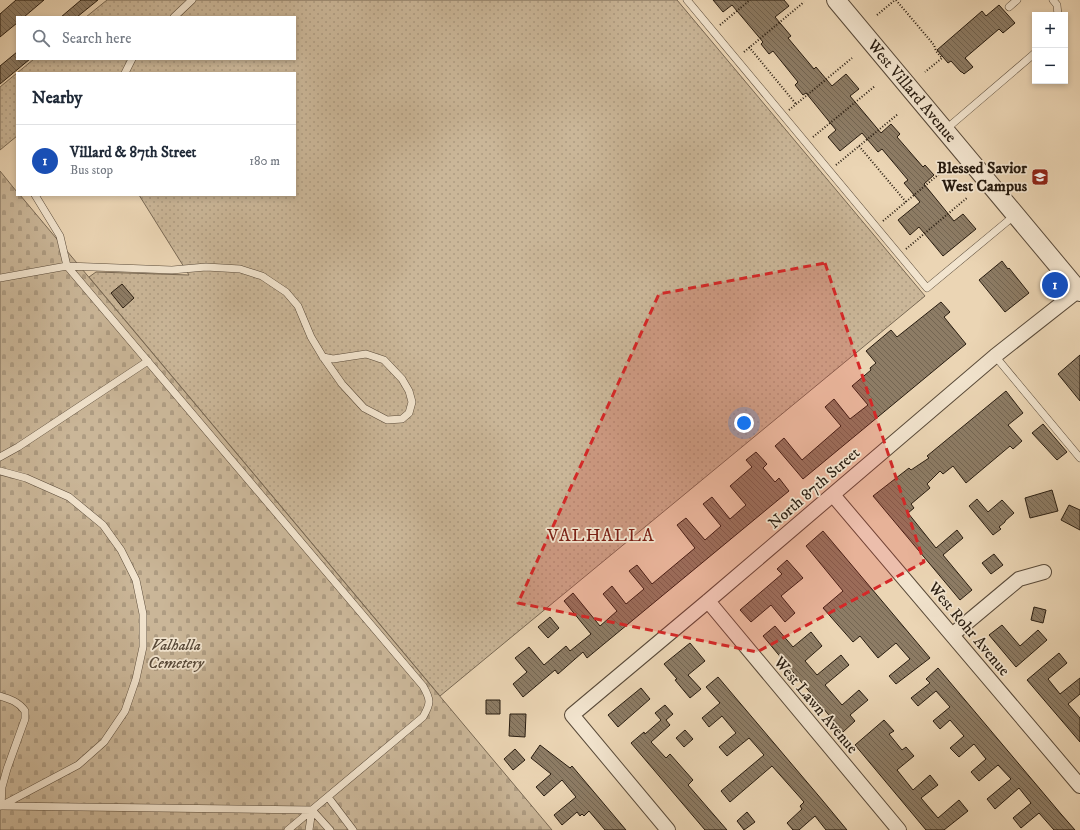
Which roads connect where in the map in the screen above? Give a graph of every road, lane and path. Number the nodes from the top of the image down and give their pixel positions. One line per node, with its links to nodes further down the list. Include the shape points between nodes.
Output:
1 (192, 0): 12 (lane)
2 (687, 0): 13 (lane)
3 (750, 0): 13 (path)
4 (836, 0): 25 (street, West Villard Avenue)
5 (895, 0): 11 (path); 20 (path, via 942,58)
6 (1017, 0): 9 (lane)
7 (1053, 0): 10 (lane)
8 (804, 2): 14 (path)
9 (1009, 7)
10 (1058, 12)
11 (877, 15)
12 (175, 16)
13 (712, 31): 17 (lane)
14 (749, 48): 17 (path); 22 (path)
15 (1032, 55): 25 (lane)
16 (852, 58): 22 (path)
17 (736, 59): 24 (lane)
18 (131, 60): 19 (lane)
19 (125, 72)
20 (925, 72)
21 (875, 86): 26 (path)
22 (796, 104): 24 (path)
23 (898, 114): 27 (path)
24 (783, 115): 26 (lane)
25 (945, 130): 33 (street, West Villard Avenue)
26 (806, 143): 29 (lane)
27 (859, 146): 29 (path); 32 (path)
28 (945, 170): 32 (path)
29 (829, 171): 34 (lane)
30 (36, 196): 36 (lane, via 60,236)
31 (968, 197): 35 (path)
32 (906, 202): 34 (path)
33 (1015, 214): 35 (lane, via 927,288); 38 (street, West Villard Avenue)
34 (876, 227): 35 (lane)
35 (899, 255)
36 (67, 266): 37 (lane); 40 (lane, via 172,270 206,267 240,269 262,276 286,292 298,306); 41 (lane)
37 (0, 278)
38 (1080, 290): 39 (street, North 87th Street)
39 (995, 356): 43 (lane); 45 (street, North 87th Street)
40 (323, 357): 40 (lane, via 342,384 364,408 387,420 402,419 409,413 412,402 410,391 384,360 366,354 333,359)
41 (148, 361): 42 (lane); 51 (lane, via 429,696 430,706 423,717)
42 (0, 457)
43 (1080, 458)
44 (0, 471): 52 (lane, via 26,478 69,497 103,526 121,550 136,580 143,621 143,647 136,679 125,710 104,742 78,765)
45 (833, 495): 47 (street, North 87th Street); 48 (street, West Rohr Avenue)
46 (1044, 572): 48 (street, via 1019,579)
47 (708, 602): 58 (street, North 87th Street, via 572,715); 59 (street, West Lawn Avenue)
48 (952, 635): 50 (street, West Rohr Avenue)
49 (0, 696): 52 (lane, via 22,705 25,719 7,769)
50 (1080, 786)
51 (328, 797): 53 (lane); 57 (lane)
52 (0, 806): 53 (lane)
53 (312, 810): 54 (lane); 55 (lane); 56 (lane)
54 (288, 830)
55 (309, 830)
56 (330, 830)
57 (353, 830)
58 (668, 830)
59 (899, 830)

